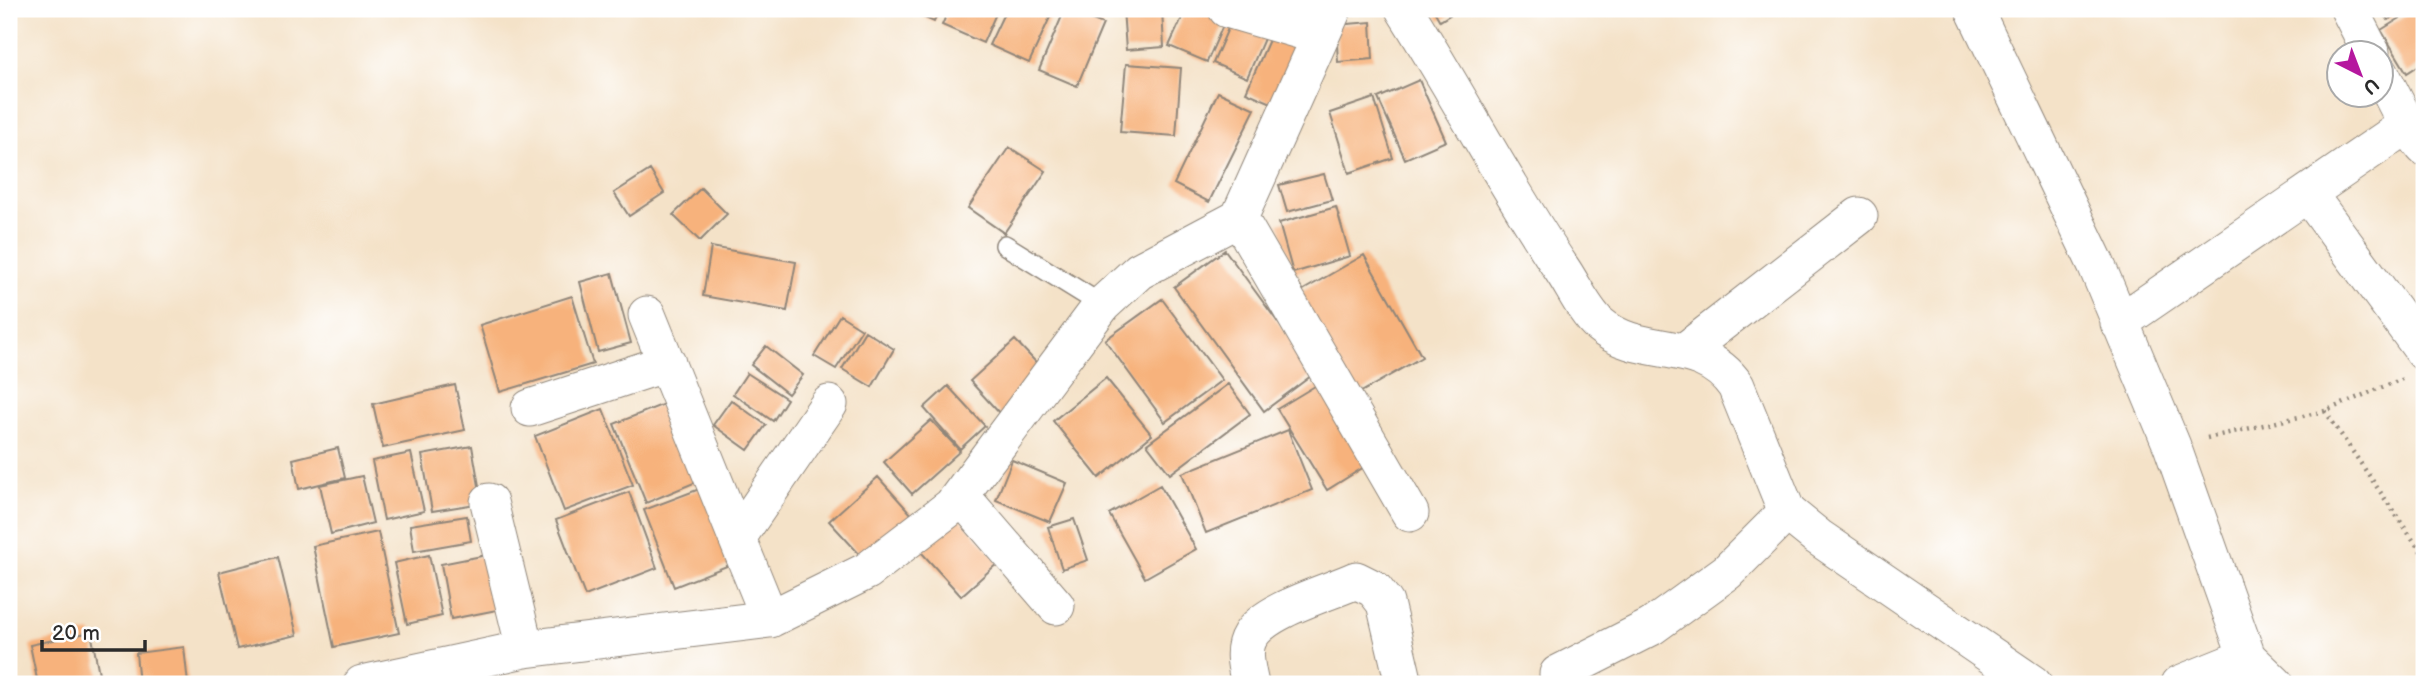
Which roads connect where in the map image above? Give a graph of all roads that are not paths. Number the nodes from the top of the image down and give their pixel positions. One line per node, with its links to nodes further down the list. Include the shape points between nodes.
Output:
1 (1227, 9): 5 (street)
2 (1404, 9): 16 (street, via 1545,245 1599,324 1620,338)
3 (1974, 9): 15 (street, via 2096,264)
4 (2349, 9): 6 (street)
5 (1326, 22): 11 (street)
6 (2364, 38)
7 (2394, 96): 8 (street)
8 (2415, 136): 9 (street)
9 (2308, 194): 15 (street); 18 (street)
10 (1859, 216): 16 (street)
11 (1238, 218): 13 (street, via 1139,271); 24 (street)
12 (1005, 245): 13 (lane)
13 (1102, 305): 21 (street)
14 (648, 315): 17 (street)
15 (2119, 323): 29 (street, via 2172,446)
16 (1684, 352): 23 (street, via 1705,357 1726,371 1736,386)
17 (667, 363): 20 (street); 25 (street)
18 (2418, 364)
19 (829, 404): 25 (street)
20 (530, 408)
21 (961, 496): 26 (street); 27 (street, via 867,571)
22 (489, 502): 28 (street)
23 (1787, 512): 30 (street, via 1727,572 1662,619); 34 (street)
24 (1410, 513)
25 (737, 538): 27 (street)
26 (1056, 606)
27 (770, 619): 28 (street)
28 (525, 649): 31 (street)
29 (2247, 657): 35 (street); 36 (street)
30 (1558, 674)
31 (362, 684)
32 (1250, 684): 33 (street, via 1245,659 1249,637 1268,617 1356,580 1374,589 1385,603)
33 (1404, 684)
34 (2033, 684)
35 (2180, 684)
36 (2275, 684)

